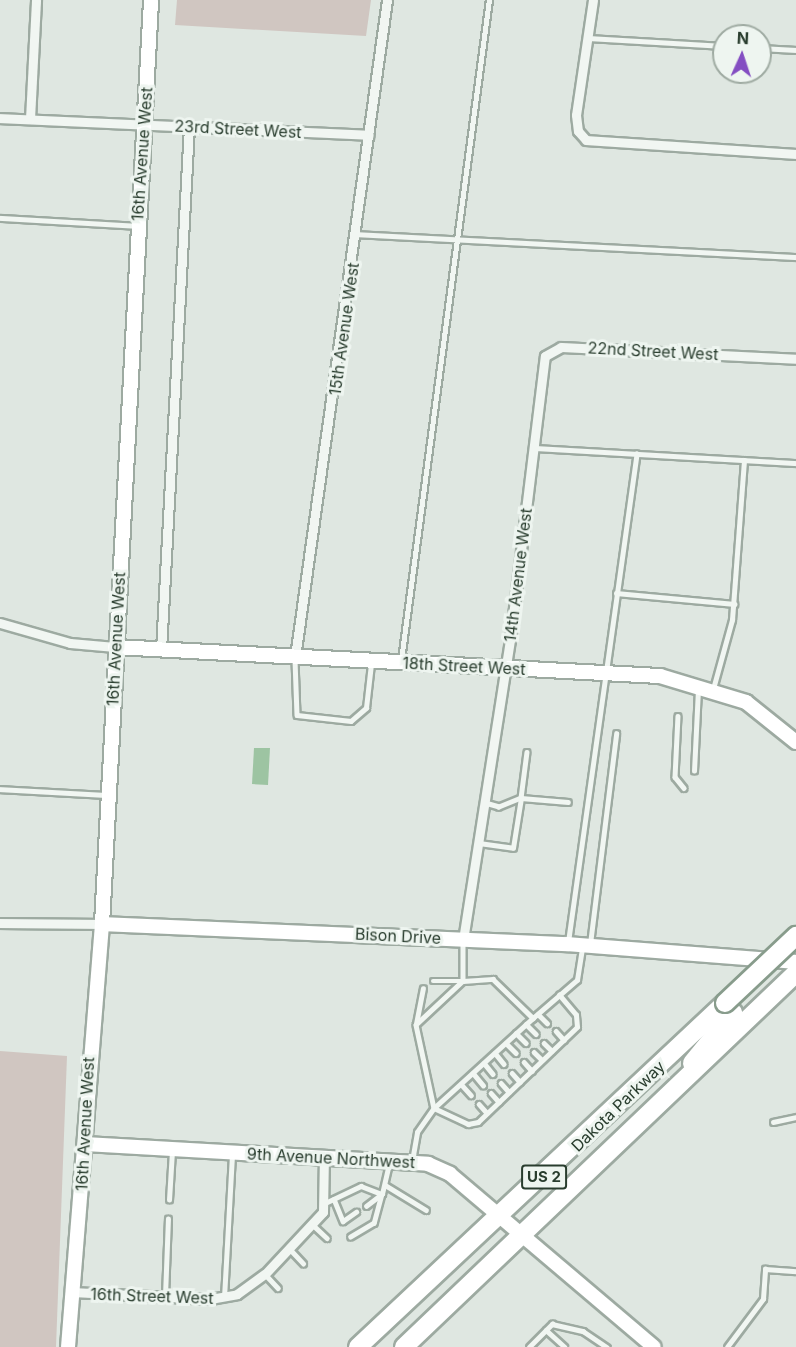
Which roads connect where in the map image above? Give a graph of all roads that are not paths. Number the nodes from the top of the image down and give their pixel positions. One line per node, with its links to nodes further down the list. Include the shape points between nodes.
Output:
1 (36, 0): 11 (street)
2 (151, 0): 12 (street, 16th Avenue West)
3 (387, 0): 14 (street, 15th Avenue West)
4 (489, 0): 19 (lane)
5 (593, 0): 6 (street)
6 (588, 38): 7 (lane); 15 (street, via 578,131 586,140)
7 (712, 45)
8 (772, 49): 9 (lane)
9 (796, 50)
10 (0, 118): 11 (street, 23rd Street West)
11 (30, 119): 12 (street, 23rd Street West)
12 (144, 125): 13 (street, 23rd Street West); 17 (street, 16th Avenue West)
13 (189, 127): 14 (street, 23rd Street West); 31 (street)
14 (369, 135): 18 (street, 15th Avenue West)
15 (796, 154)
16 (0, 218): 17 (lane)
17 (137, 226): 30 (street, 16th Avenue West)
18 (356, 234): 19 (lane); 32 (street, 15th Avenue West)
19 (457, 239): 20 (lane); 34 (lane)
20 (796, 257)
21 (796, 359): 22 (street, 22nd Street West, via 561,347 545,356)
22 (539, 387): 23 (street, 14th Avenue West)
23 (532, 448): 24 (lane); 35 (street, 14th Avenue West)
24 (637, 454): 25 (lane); 27 (lane)
25 (744, 460): 26 (lane); 28 (lane)
26 (796, 463)
27 (616, 593): 28 (lane); 36 (lane)
28 (734, 604): 38 (lane, via 728,650)
29 (0, 623): 30 (street, via 70,643)
30 (115, 647): 31 (street, 18th Street West); 46 (street, 16th Avenue West)
31 (161, 650): 32 (street, 18th Street West)
32 (295, 657): 33 (street, 18th Street West); 33 (lane, via 297,716 351,721 366,708)
33 (371, 661): 34 (street, 18th Street West)
34 (401, 663): 35 (street, 18th Street West)
35 (506, 668): 36 (street, 18th Street West); 49 (street, 14th Avenue West)
36 (605, 672): 37 (street, 18th Street West); 55 (lane)
37 (698, 684): 38 (street, 18th Street West); 43 (lane)
38 (713, 689): 41 (street, 18th Street West, via 763,713)
39 (678, 716): 44 (lane, via 675,777)
40 (616, 734): 56 (lane)
41 (796, 741)
42 (527, 752): 47 (lane)
43 (694, 771)
44 (684, 788)
45 (0, 789): 46 (lane)
46 (108, 795): 52 (street, 16th Avenue West)
47 (520, 798): 48 (lane); 49 (lane, via 499,807); 50 (lane, via 513,848)
48 (568, 802)
49 (485, 803): 50 (street, 14th Avenue West)
50 (479, 843): 54 (street, 14th Avenue West)
51 (0, 922): 52 (street, Bison Drive)
52 (102, 924): 54 (street, Bison Drive); 101 (street, 16th Avenue West, via 84,1110)
53 (796, 936): 62 (highway, Dakota Parkway / US 2, bridge)
54 (463, 940): 55 (street, Bison Drive); 59 (lane)
55 (567, 944): 56 (street, Bison Drive)
56 (586, 946): 57 (street, Bison Drive); 61 (lane, via 577,980)
57 (794, 962): 62 (highway); 91 (highway, Dakota Parkway / US 2, via 758,1009)
58 (433, 981): 59 (lane)
59 (463, 981): 64 (lane, via 493,979); 67 (lane)
60 (423, 989): 67 (lane)
61 (560, 995): 63 (lane); 71 (lane, via 578,1021)
62 (730, 1007): 91 (highway); 115 (highway, Dakota Parkway / US 2)
63 (538, 1014): 64 (lane); 65 (lane)
64 (533, 1018): 66 (lane)
65 (547, 1023)
66 (526, 1024): 69 (lane); 70 (lane)
67 (416, 1025): 97 (lane)
68 (556, 1031): 71 (lane)
69 (516, 1033): 72 (lane); 74 (lane)
70 (536, 1034)
71 (564, 1040): 75 (lane)
72 (506, 1043): 77 (lane); 78 (lane)
73 (544, 1043): 75 (lane)
74 (526, 1044)
75 (552, 1051): 79 (lane)
76 (534, 1052): 79 (lane)
77 (495, 1053): 81 (lane); 82 (lane)
78 (516, 1053)
79 (542, 1060): 83 (lane)
80 (524, 1062): 83 (lane)
81 (484, 1063): 84 (lane); 86 (lane)
82 (504, 1064)
83 (532, 1071): 87 (lane)
84 (473, 1073): 89 (lane); 90 (lane)
85 (512, 1073): 87 (lane)
86 (493, 1074)
87 (520, 1082): 92 (lane)
88 (501, 1083): 92 (lane)
89 (461, 1084): 94 (lane); 97 (lane)
90 (483, 1084)
91 (678, 1085): 118 (highway, Dakota Parkway / US 2)
92 (509, 1092): 95 (lane)
93 (491, 1093): 95 (lane)
94 (471, 1095)
95 (499, 1102): 98 (lane)
96 (479, 1104): 98 (lane)
97 (434, 1108): 98 (lane, via 468,1124); 106 (lane, via 417,1132)
98 (488, 1113)
99 (796, 1117): 100 (lane)
100 (773, 1122)
101 (85, 1144): 102 (street, 9th Avenue Northwest); 126 (street, 16th Avenue West)
102 (172, 1149): 103 (street, 9th Avenue Northwest); 110 (lane)
103 (232, 1152): 104 (street, 9th Avenue Northwest); 128 (lane)
104 (324, 1157): 105 (street, 9th Avenue Northwest); 111 (street, 16th Street West)
105 (389, 1160): 106 (street, 9th Avenue Northwest); 107 (lane)
106 (412, 1162): 115 (street, 9th Avenue Northwest, via 450,1174)
107 (385, 1185): 108 (lane); 113 (lane)
108 (382, 1194): 109 (lane, via 361,1186); 112 (lane); 119 (lane, via 374,1223)
109 (334, 1199): 111 (lane); 114 (lane, via 343,1221)
110 (170, 1200)
111 (323, 1204): 117 (street, 16th Street West)
112 (366, 1206)
113 (426, 1210)
114 (356, 1212)
115 (501, 1217): 118 (street, 9th Avenue Northwest); 131 (highway, Dakota Parkway / US 2)
116 (168, 1219): 127 (lane)
117 (313, 1225): 120 (lane); 121 (street, 16th Street West)
118 (522, 1234): 132 (highway, Dakota Parkway / US 2); 136 (street, 9th Avenue Northwest)
119 (351, 1237)
120 (327, 1238)
121 (289, 1248): 122 (lane); 124 (street, 16th Street West)
122 (303, 1263)
123 (796, 1271): 137 (lane, via 765,1269 763,1299)
124 (265, 1274): 125 (lane); 128 (street, 16th Street West)
125 (278, 1288)
126 (72, 1292): 127 (street, 16th Street West); 130 (street, 16th Avenue West)
127 (165, 1298): 128 (street, 16th Street West)
128 (224, 1298)
129 (546, 1330): 133 (lane); 134 (lane); 135 (lane, via 552,1324 584,1330)
130 (68, 1347)
131 (358, 1347)
132 (404, 1347)
133 (529, 1347)
134 (565, 1347)
135 (608, 1347)
136 (654, 1347)
137 (727, 1347)

